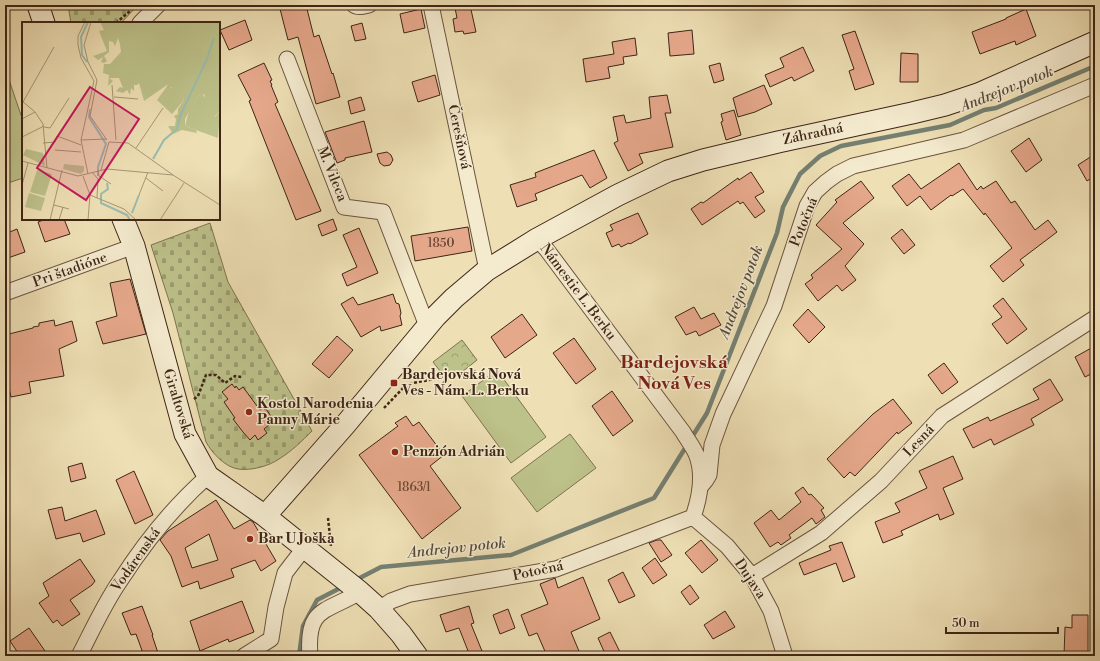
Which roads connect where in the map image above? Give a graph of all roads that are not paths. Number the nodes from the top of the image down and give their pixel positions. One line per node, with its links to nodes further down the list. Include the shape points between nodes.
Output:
1 (38, 5): 6 (street)
2 (158, 5): 7 (street)
3 (354, 5): 4 (street)
4 (369, 5)
5 (431, 5): 14 (street, Čerešňová)
6 (44, 22)
7 (141, 22)
8 (1095, 42): 12 (street, Záhradná, via 978,94 945,105 718,156 668,172 618,195)
9 (287, 59): 17 (street, M. Vileca, via 344,207 383,212)
10 (1095, 85): 19 (street, Potočná, via 964,140 853,166 837,174 815,192 807,206 774,306 722,414 712,445 709,475)
11 (123, 220): 13 (street, Giraltovská)
12 (537, 239): 14 (street, Námestie L. Berku); 19 (street, Námestie L. Berku, via 683,432 697,455)
13 (134, 246): 15 (street, Pri štadióne); 18 (street, Giraltovská, via 185,434)
14 (487, 270): 17 (street, Námestie L. Berku, via 454,298)
15 (5, 293)
16 (1095, 318): 23 (street, Lesná, via 942,416 881,481 821,534)
17 (427, 326): 20 (street, Námestie L. Berku)
18 (208, 476): 20 (street, Giraltovská); 26 (street, Vodárenská, via 155,530 119,582)
19 (700, 486): 21 (street, Námestie L. Berku)
20 (266, 516): 22 (street, Giraltovská)
21 (693, 517): 23 (street, Dujava, via 727,546); 25 (street, Potočná, via 556,569 410,594 390,601)
22 (305, 546): 24 (street, Giraltovská, via 330,558); 27 (street, via 285,574 271,638)
23 (752, 576): 30 (street, Dujava, via 771,611)
24 (360, 592): 25 (street, Giraltovská); 28 (street, via 323,611 315,618 311,626)
25 (379, 609): 29 (street, Giraltovská)
26 (79, 656)
27 (244, 656)
28 (310, 656)
29 (417, 656)
30 (786, 656)

